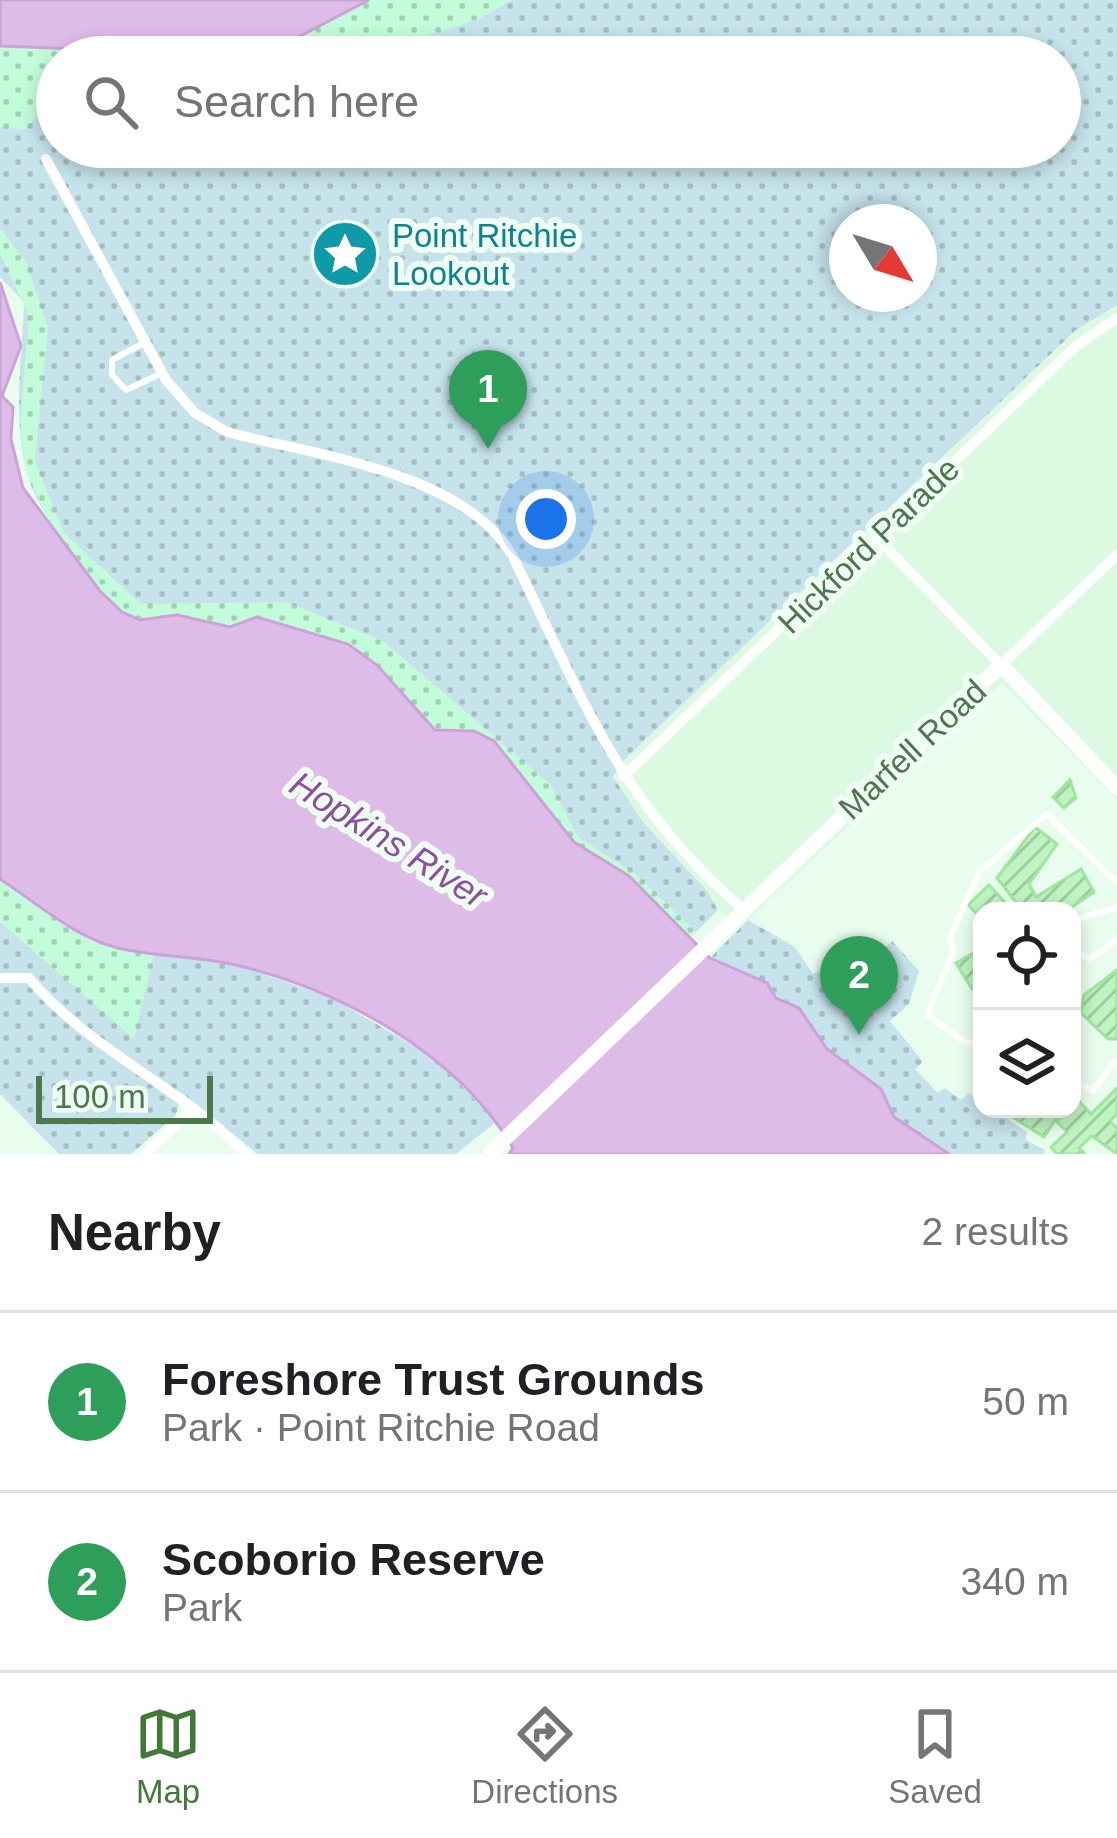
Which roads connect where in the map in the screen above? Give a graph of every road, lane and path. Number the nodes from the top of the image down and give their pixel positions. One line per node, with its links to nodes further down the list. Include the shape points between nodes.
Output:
1 (51, 168): 3 (street)
2 (1117, 318): 5 (street, Hickford Parade, via 1076,346)
3 (146, 342): 4 (street); 4 (lane, via 112,360 112,375 126,390)
4 (162, 373): 8 (street, via 195,413 226,432 437,492 479,516 510,550)
5 (876, 537): 7 (street); 8 (street, Hickford Parade)
6 (1117, 555): 7 (street, Marfell Road)
7 (1001, 665): 9 (street); 12 (street, Marfell Road)
8 (622, 777): 12 (street, via 678,848)
9 (1117, 788)
10 (1117, 884): 17 (lane, via 1047,814 980,871 927,1014)
11 (1117, 907): 13 (lane)
12 (743, 909): 21 (street, Marfell Road)
13 (1081, 918)
14 (1117, 940): 15 (lane, via 1089,959)
15 (1081, 954)
16 (0, 978): 20 (street, via 29,977 60,1016)
17 (973, 1043)
18 (1114, 1062): 19 (lane, via 1093,1091)
19 (1081, 1085)
20 (194, 1108): 22 (street); 23 (street)
21 (494, 1149)
22 (146, 1154)
23 (246, 1154)

